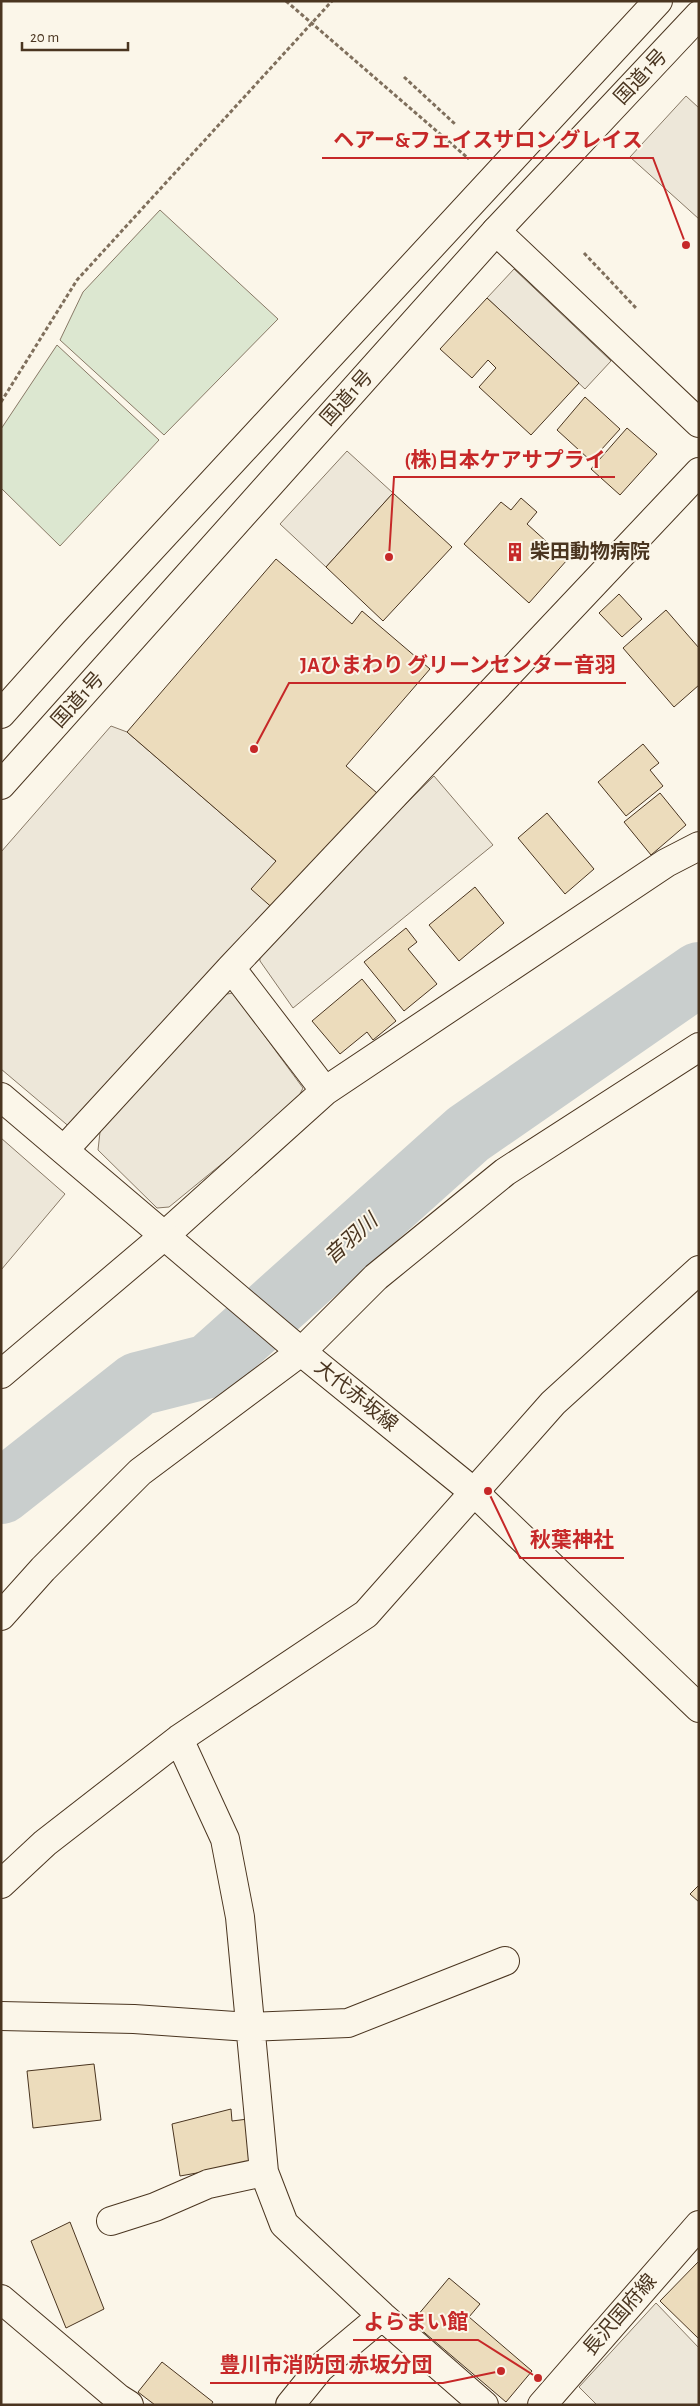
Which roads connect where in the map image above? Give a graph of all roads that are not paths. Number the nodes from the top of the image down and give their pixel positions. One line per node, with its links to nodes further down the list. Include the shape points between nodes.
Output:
1 (658, 1): 6 (main road, 国道1号)
2 (699, 15): 3 (main road, 国道1号)
3 (496, 231): 4 (main road); 7 (main road, 国道1号)
4 (699, 423)
5 (699, 472): 9 (main road)
6 (1, 714)
7 (1, 785)
8 (699, 846): 11 (main road, via 666,863)
9 (231, 968): 11 (main road); 13 (main road)
10 (699, 1047): 16 (main road, via 505,1172 376,1277)
11 (325, 1091): 14 (main road)
12 (1, 1097): 13 (main road, 大代赤坂線)
13 (64, 1150): 14 (main road, 大代赤坂線)
14 (164, 1236): 16 (main road, 大代赤坂線); 17 (main road)
15 (699, 1270): 18 (main road, via 553,1404)
16 (297, 1348): 18 (main road, 大代赤坂線); 19 (main road, via 140,1472)
17 (1, 1374)
18 (475, 1493): 20 (main road, 大代赤坂線); 21 (main road, via 366,1614)
19 (1, 1616)
20 (699, 1708)
21 (179, 1739): 22 (main road, via 45,1842); 25 (main road, via 225,1839 240,1917)
22 (1, 1884)
23 (505, 1961): 25 (main road, via 348,2023)
24 (1, 2016): 25 (main road)
25 (249, 2027): 26 (main road)
26 (264, 2172): 27 (main road, via 208,2184 155,2207); 30 (main road, via 284,2224)
27 (111, 2221)
28 (699, 2225): 34 (main road, 長沢国府線)
29 (6, 2311): 31 (main road)
30 (382, 2316): 32 (main road, via 320,2368); 33 (main road)
31 (129, 2405)
32 (290, 2405)
33 (484, 2405)
34 (542, 2405)

